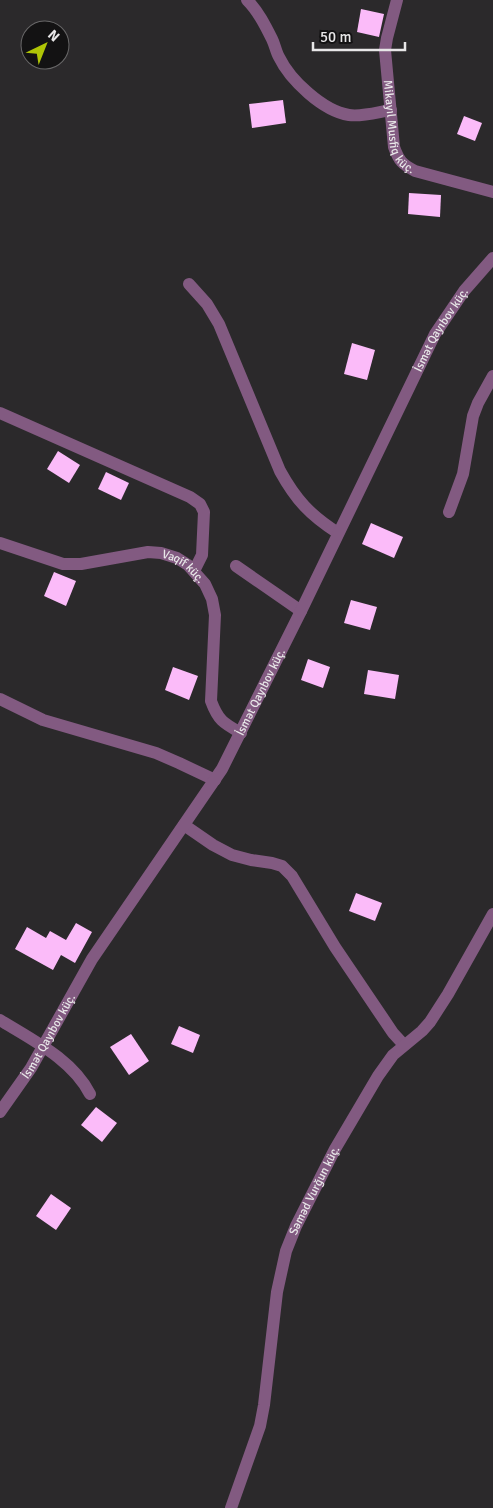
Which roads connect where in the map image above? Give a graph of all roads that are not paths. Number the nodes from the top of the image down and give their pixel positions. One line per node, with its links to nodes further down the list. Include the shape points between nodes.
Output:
1 (247, 0): 3 (street, via 263,22 287,72 299,86 326,106 348,115)
2 (397, 0): 3 (street, Mikayıl Musfiq küç., via 386,50)
3 (391, 110): 4 (street, Mikayıl Musfiq küç., via 394,146 404,166)
4 (493, 192)
5 (493, 258): 10 (street, İsmət Qayıbov küç., via 464,291 435,334)
6 (189, 284): 10 (street, via 208,304 219,324 280,471 292,492 307,510)
7 (493, 376): 9 (street, via 473,416 463,474)
8 (0, 413): 13 (street, via 190,496 200,504 204,512 202,555)
9 (449, 512)
10 (338, 533): 14 (street, İsmət Qayıbov küç.)
11 (0, 543): 13 (street, Vaqif küç., via 63,564 161,552 177,558)
12 (236, 566): 14 (street)
13 (194, 571): 16 (street, Vaqif küç., via 205,584 215,615 211,701 223,722)
14 (301, 611): 16 (street, İsmət Qayıbov küç.)
15 (0, 699): 17 (street, via 43,720 156,753)
16 (241, 733): 17 (street, İsmət Qayıbov küç.)
17 (214, 780): 18 (street, İsmət Qayıbov küç.)
18 (184, 824): 21 (street, via 232,855 272,862 292,876 335,947); 22 (street, İsmət Qayıbov küç., via 92,959)
19 (493, 914): 21 (street, Səməd Vurğun küç., via 430,1022)
20 (0, 1020): 22 (street)
21 (404, 1045): 25 (street, Səməd Vurğun küç., via 378,1076 335,1149 286,1251 277,1292 260,1426)
22 (43, 1047): 23 (street, via 66,1064); 24 (street, İsmət Qayıbov küç.)
23 (90, 1094)
24 (0, 1112)
25 (231, 1508)

